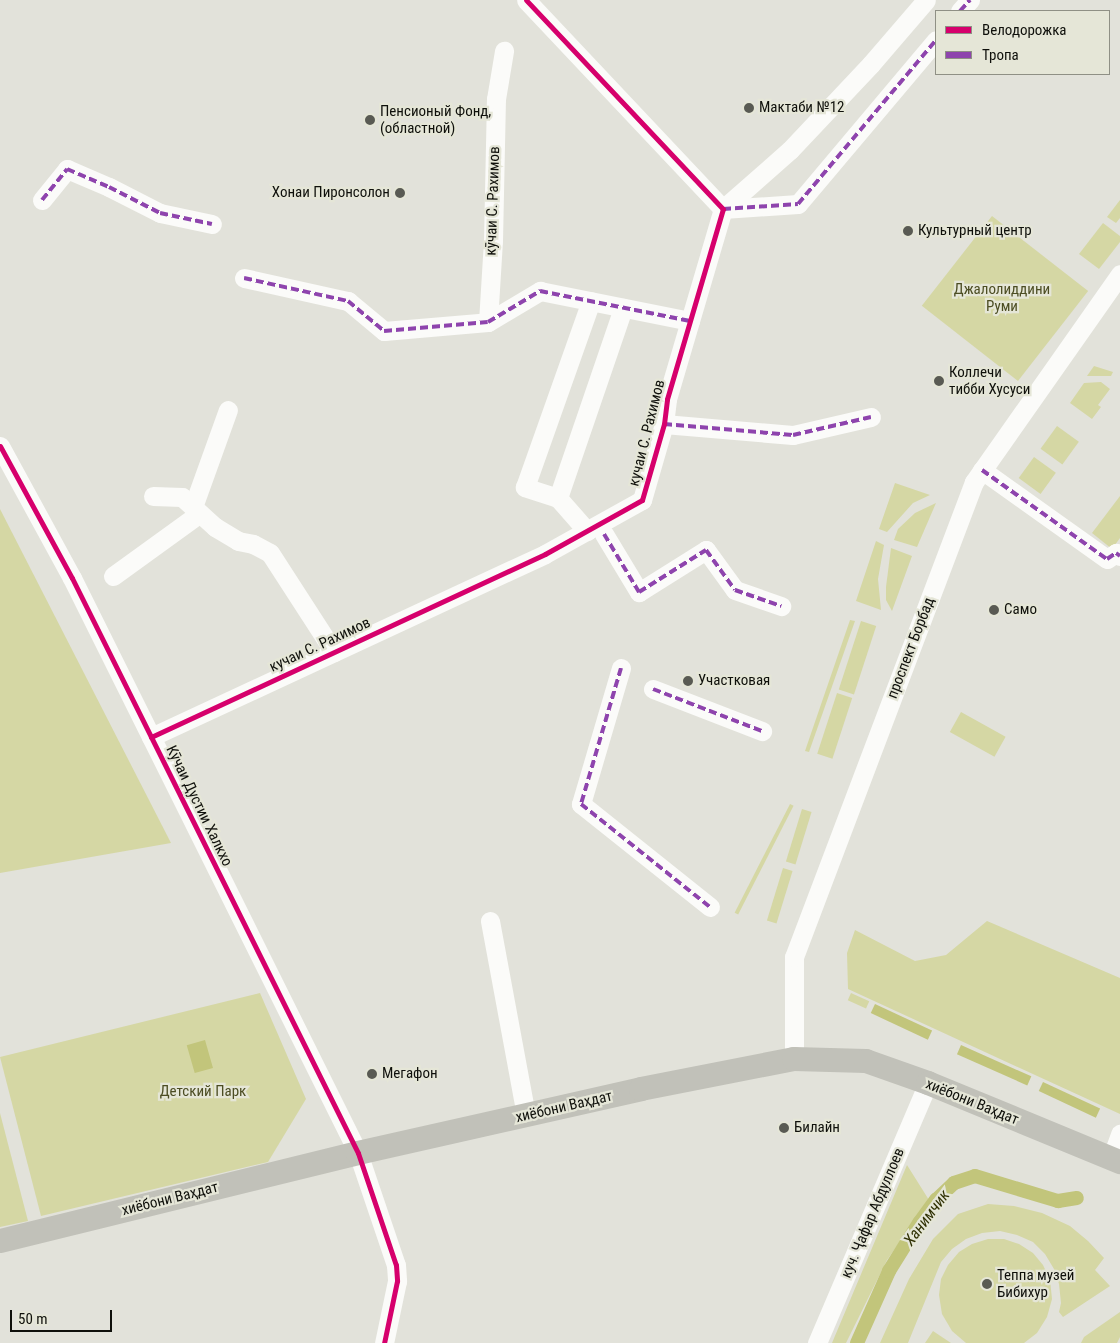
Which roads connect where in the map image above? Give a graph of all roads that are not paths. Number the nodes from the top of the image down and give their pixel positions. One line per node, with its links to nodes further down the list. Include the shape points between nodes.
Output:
1 (526, 0): 8 (street)
2 (926, 0): 8 (street, via 790,150)
3 (970, 0): 4 (street)
4 (961, 10)
5 (935, 41): 8 (street, via 798,204)
6 (504, 51): 15 (street, кӯчаи С. Рахимов, via 496,99)
7 (42, 200): 9 (street, via 67,169 160,213)
8 (723, 209): 14 (street, кучаи С. Рахимов)
9 (212, 224)
10 (1120, 274): 20 (street, проспект Борбад)
11 (244, 278): 15 (street, via 348,301 384,332)
12 (591, 301): 13 (street); 15 (street, via 540,291); 22 (street, via 525,487)
13 (623, 308): 14 (street); 22 (street)
14 (690, 321): 18 (street, кучаи С. Рахимов, via 667,399)
15 (488, 322)
16 (228, 410): 23 (street)
17 (870, 417): 18 (street, via 793,435)
18 (664, 424): 24 (street, кучаи С. Рахимов, via 642,500)
19 (0, 446): 32 (street, Кӯчаи Дустии Халкхо, via 72,578)
20 (982, 470): 25 (street, via 1107,559); 35 (street, проспект Борбад, via 974,482 794,957)
21 (153, 496): 23 (street, via 182,497)
22 (558, 498): 24 (street)
23 (196, 510): 26 (street); 28 (street, via 215,527 270,553)
24 (595, 532): 27 (street, via 639,592 706,550 735,590); 28 (street, кучаи С. Рахимов)
25 (1119, 552)
26 (113, 576)
27 (781, 606)
28 (334, 652): 32 (street, кучаи С. Рахимов)
29 (621, 668): 33 (street, via 581,804)
30 (653, 689): 31 (street)
31 (762, 731)
32 (151, 737): 39 (street, Кӯчаи Дустии Халкхо)
33 (710, 908)
34 (490, 921): 37 (street)
35 (794, 1059): 36 (main road, хиёбони Ваҳдат, via 866,1061); 37 (main road, хиёбони Ваҳдат)
36 (928, 1083): 40 (main road, хиёбони Ваҳдат); 43 (street, куч. Ҷафар Абдуллоев)
37 (526, 1115): 39 (main road, хиёбони Ваҳдат)
38 (1120, 1134): 40 (street)
39 (358, 1152): 41 (main road, хиёбони Ваҳдат); 42 (street, Кӯчаи Дустии Халкхо, via 396,1265 397,1282)
40 (1115, 1160)
41 (0, 1241)
42 (384, 1343)
43 (818, 1343)

